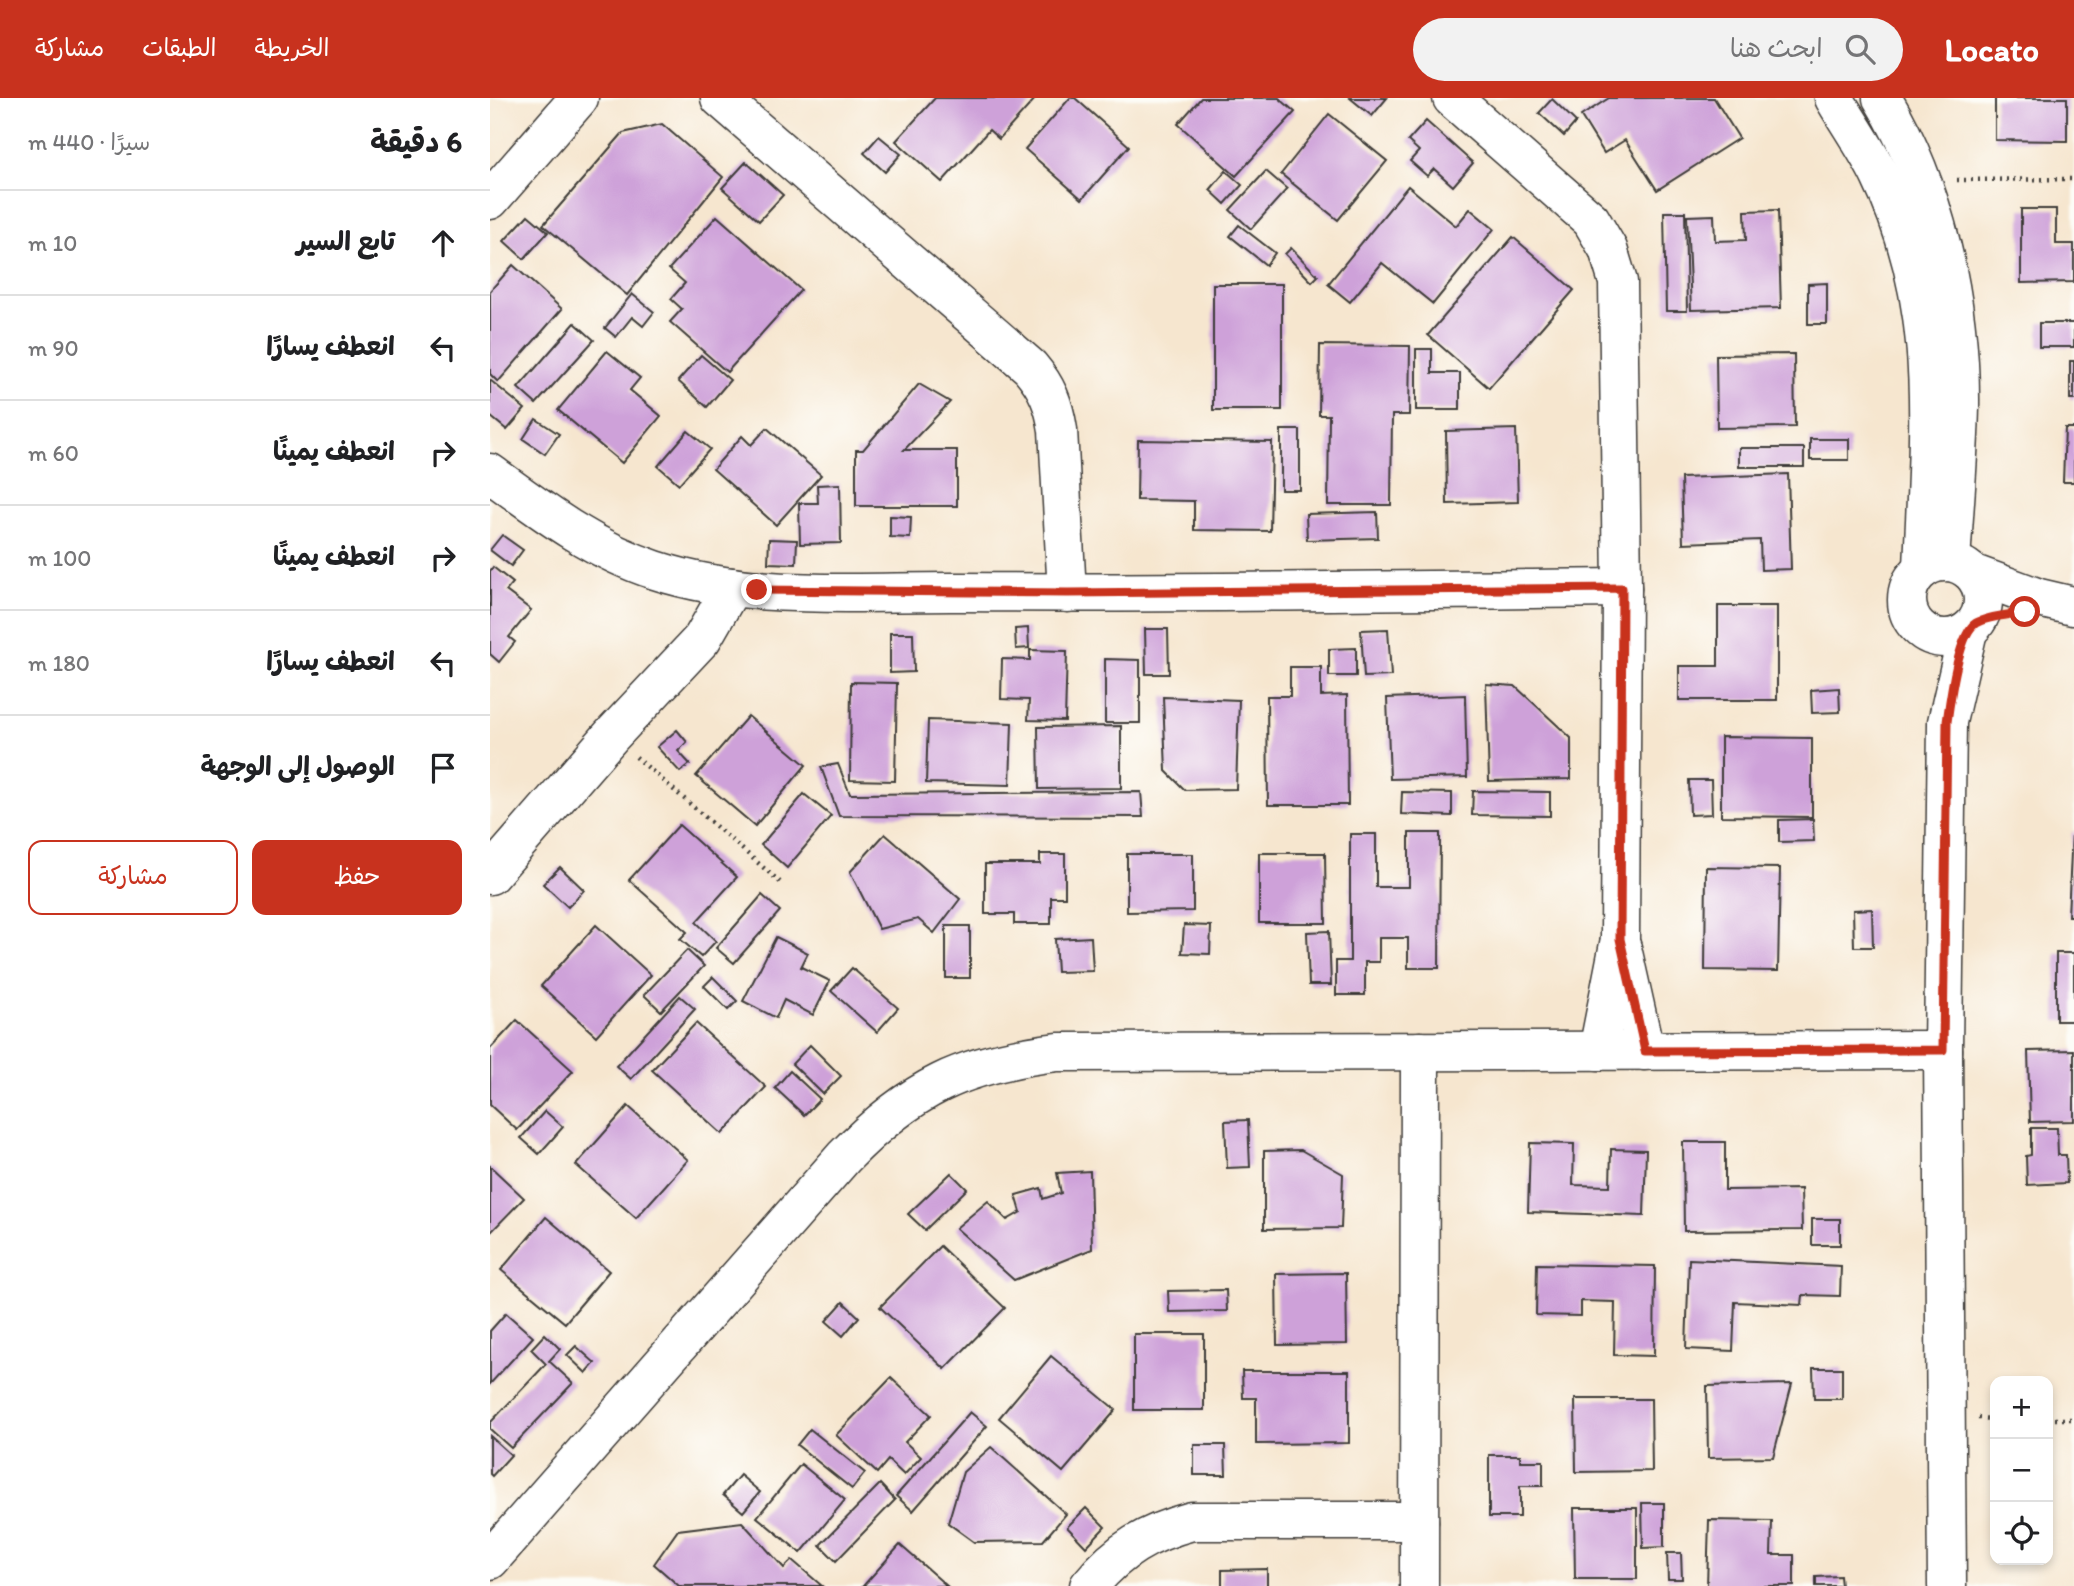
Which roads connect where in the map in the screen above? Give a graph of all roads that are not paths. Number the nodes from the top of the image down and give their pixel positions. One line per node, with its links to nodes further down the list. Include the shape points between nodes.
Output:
1 (579, 98): 6 (street)
2 (720, 98): 11 (street, via 1030,367 1045,385 1055,407 1058,430)
3 (1452, 98): 10 (street, via 1591,220 1608,249 1618,282)
4 (1834, 98): 8 (street, via 1893,208 1922,309)
5 (1882, 98): 8 (street, via 1921,180 1943,254 1955,329 1960,405)
6 (490, 200)
7 (490, 473): 9 (street, via 561,525 607,551 656,571)
8 (1949, 568): 12 (street); 13 (street, via 1908,589 1909,614); 14 (street, via 1984,598)
9 (715, 584): 11 (street); 16 (street, via 702,639)
10 (1622, 588): 11 (street); 17 (street)
11 (1068, 593)
12 (2073, 606): 14 (street)
13 (1916, 625): 14 (street, via 1940,638 1955,637); 15 (street, via 1936,672)
14 (1973, 627): 15 (street)
15 (1947, 722): 18 (street)
16 (490, 875)
17 (1620, 939): 20 (street); 21 (street)
18 (1943, 1050): 21 (street); 26 (street)
19 (1420, 1051): 20 (street); 22 (street); 23 (street, via 1058,1052 1010,1058 962,1072 918,1093 878,1122 844,1157)
20 (1598, 1051): 21 (street)
21 (1645, 1051)
22 (1419, 1521): 24 (street, via 1192,1521 1131,1544); 25 (street)
23 (490, 1560)
24 (1089, 1586)
25 (1419, 1586)
26 (1947, 1586)

